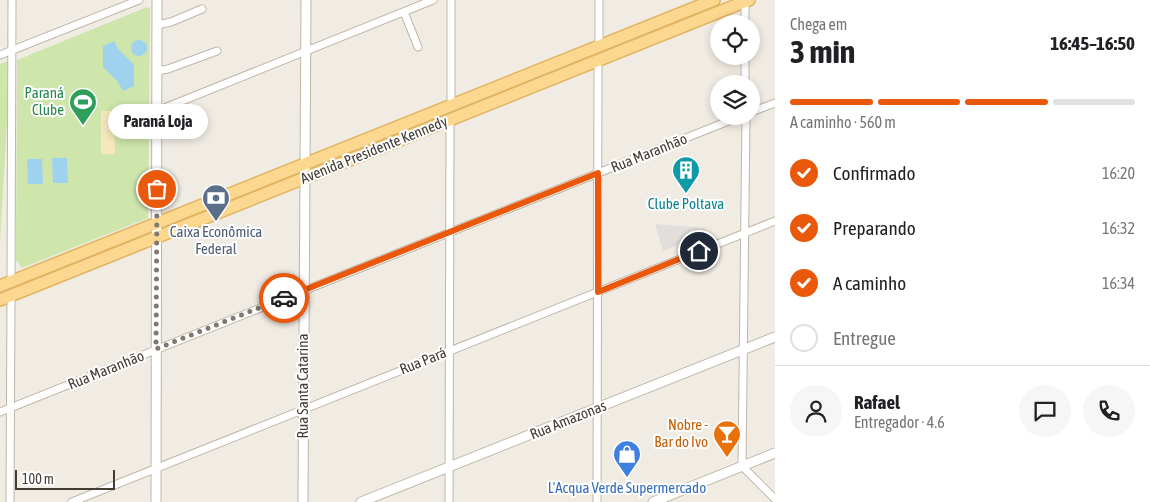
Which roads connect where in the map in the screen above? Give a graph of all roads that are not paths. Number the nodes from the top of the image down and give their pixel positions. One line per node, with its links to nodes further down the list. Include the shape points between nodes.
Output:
1 (12, 0): 18 (street)
2 (139, 0): 18 (street)
3 (157, 0): 14 (street)
4 (306, 0): 20 (street, Rua Santa Catarina)
5 (433, 0): 11 (street)
6 (451, 0): 25 (street)
7 (599, 0): 16 (street)
8 (714, 0): 13 (main road, Avenida Presidente Kennedy)
9 (747, 1): 12 (street); 15 (main road, Avenida Presidente Kennedy)
10 (202, 9): 14 (street)
11 (404, 12): 17 (street); 20 (street)
12 (746, 15)
13 (672, 17): 15 (main road); 16 (main road, Avenida Presidente Kennedy)
14 (157, 25): 23 (street)
15 (672, 31): 22 (main road, Avenida Presidente Kennedy)
16 (599, 46): 25 (main road, Avenida Presidente Kennedy)
17 (418, 47)
18 (11, 51): 21 (street); 41 (street)
19 (217, 51): 23 (street)
20 (306, 51): 27 (street); 31 (street, Rua Santa Catarina)
21 (0, 56)
22 (598, 61): 28 (main road, Avenida Presidente Kennedy); 32 (street)
23 (157, 71): 27 (street)
24 (775, 103): 26 (street)
25 (451, 106): 31 (main road, Avenida Presidente Kennedy)
26 (760, 109)
27 (157, 111): 37 (street)
28 (450, 120): 33 (main road, Avenida Presidente Kennedy); 38 (street)
29 (718, 125): 32 (street, Rua Maranhão)
30 (746, 125): 39 (street)
31 (305, 164): 33 (street, Rua Santa Catarina); 34 (main road, Avenida Presidente Kennedy)
32 (598, 173): 38 (street, Rua Maranhão); 44 (street)
33 (305, 178): 35 (main road, Avenida Presidente Kennedy); 43 (street, Rua Santa Catarina)
34 (228, 195): 35 (main road, via 224,202); 37 (main road, Avenida Presidente Kennedy)
35 (230, 208): 40 (main road, Avenida Presidente Kennedy)
36 (775, 221): 39 (street, Rua Pará)
37 (157, 224): 40 (street); 41 (main road, Avenida Presidente Kennedy)
38 (450, 232): 43 (street, Rua Maranhão); 49 (street)
39 (745, 233): 44 (street, Rua Pará); 48 (street)
40 (156, 238): 45 (main road, Avenida Presidente Kennedy); 47 (street)
41 (12, 282): 42 (main road, Avenida Presidente Kennedy)
42 (0, 286)
43 (304, 290): 47 (street, Rua Maranhão); 52 (street, Rua Santa Catarina)
44 (598, 292): 49 (street, Rua Pará); 51 (street)
45 (5, 298): 50 (street)
46 (775, 337): 48 (street, Rua Amazonas)
47 (156, 349): 50 (street, Rua Maranhão); 56 (street)
48 (745, 349): 51 (street, Rua Amazonas); 55 (street)
49 (449, 351): 52 (street, Rua Pará); 57 (street)
50 (11, 408): 53 (street, Rua Maranhão); 59 (street)
51 (597, 408): 57 (street, Rua Amazonas); 65 (street)
52 (303, 409): 56 (street, Rua Pará); 62 (street, Rua Santa Catarina)
53 (0, 412)
54 (775, 454): 55 (street)
55 (742, 466): 58 (street); 66 (street)
56 (156, 467): 60 (street, Rua Pará); 61 (street)
57 (449, 467): 63 (street, Rua Amazonas); 64 (street)
58 (775, 499)
59 (10, 502)
60 (72, 502)
61 (156, 502)
62 (303, 502)
63 (361, 502)
64 (449, 502)
65 (597, 502)
66 (653, 502)

